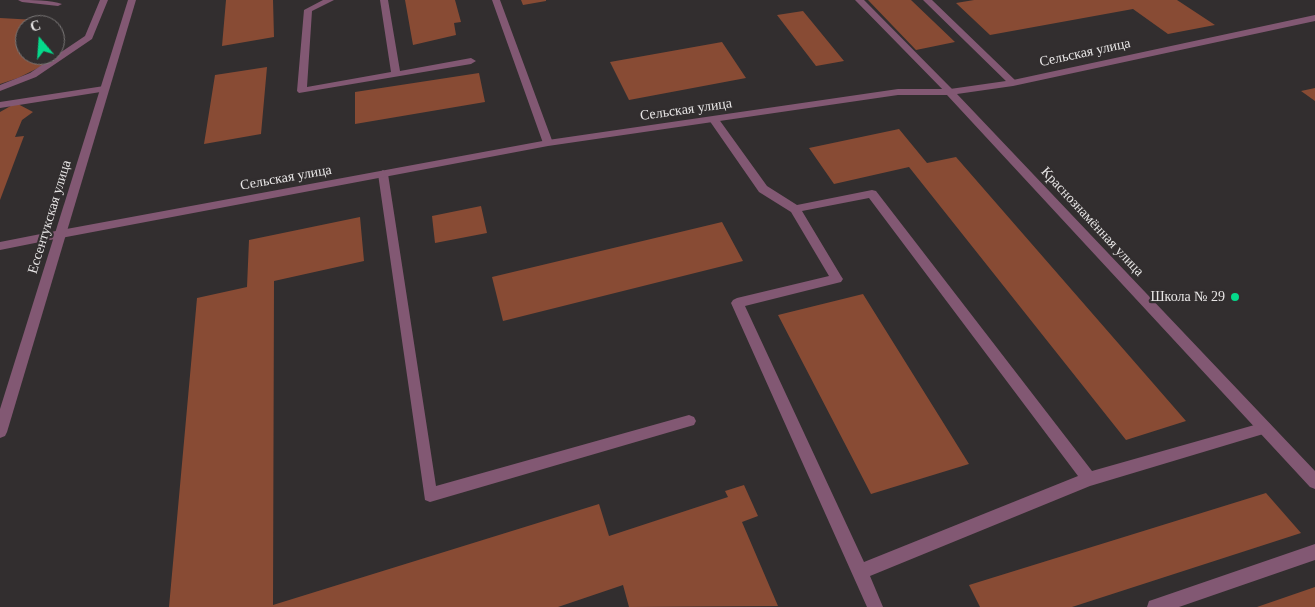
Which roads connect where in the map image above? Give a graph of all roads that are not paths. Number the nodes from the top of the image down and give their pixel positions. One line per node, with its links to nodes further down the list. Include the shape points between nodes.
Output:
1 (22, 0): 9 (street)
2 (104, 0): 15 (street, via 89,37 33,75)
3 (141, 0): 10 (street, Ессентукская улица)
4 (330, 0): 13 (street, via 308,10 302,91)
5 (384, 0): 13 (street)
6 (496, 0): 20 (street)
7 (859, 0): 17 (street, Краснознамённая улица)
8 (927, 0): 14 (street)
9 (58, 4)
10 (131, 5): 16 (street, Ессентукская улица)
11 (1315, 18): 14 (street, Сельская улица)
12 (471, 61): 13 (street)
13 (396, 74)
14 (1012, 83): 17 (street, Сельская улица)
15 (0, 88)
16 (104, 89): 18 (street); 23 (street, Ессентукская улица)
17 (950, 92): 19 (street, Сельская улица, via 898,92); 26 (street, Краснознамённая улица)
18 (0, 105)
19 (714, 120): 20 (street, Сельская улица); 22 (street, via 763,189)
20 (548, 143): 21 (street, Сельская улица)
21 (383, 174): 23 (street, Сельская улица); 25 (street, via 430,495)
22 (795, 209): 28 (street, via 872,194); 31 (street, via 837,279 737,303)
23 (61, 234): 24 (street, Сельская улица); 27 (street, Ессентукская улица)
24 (0, 246)
25 (689, 421)
26 (1265, 428): 28 (street); 29 (street, Краснознамённая улица)
27 (0, 432)
28 (1089, 479): 31 (street)
29 (1315, 482)
30 (1315, 552): 33 (street)
31 (860, 572): 32 (street)
32 (875, 607)
33 (1155, 607)

